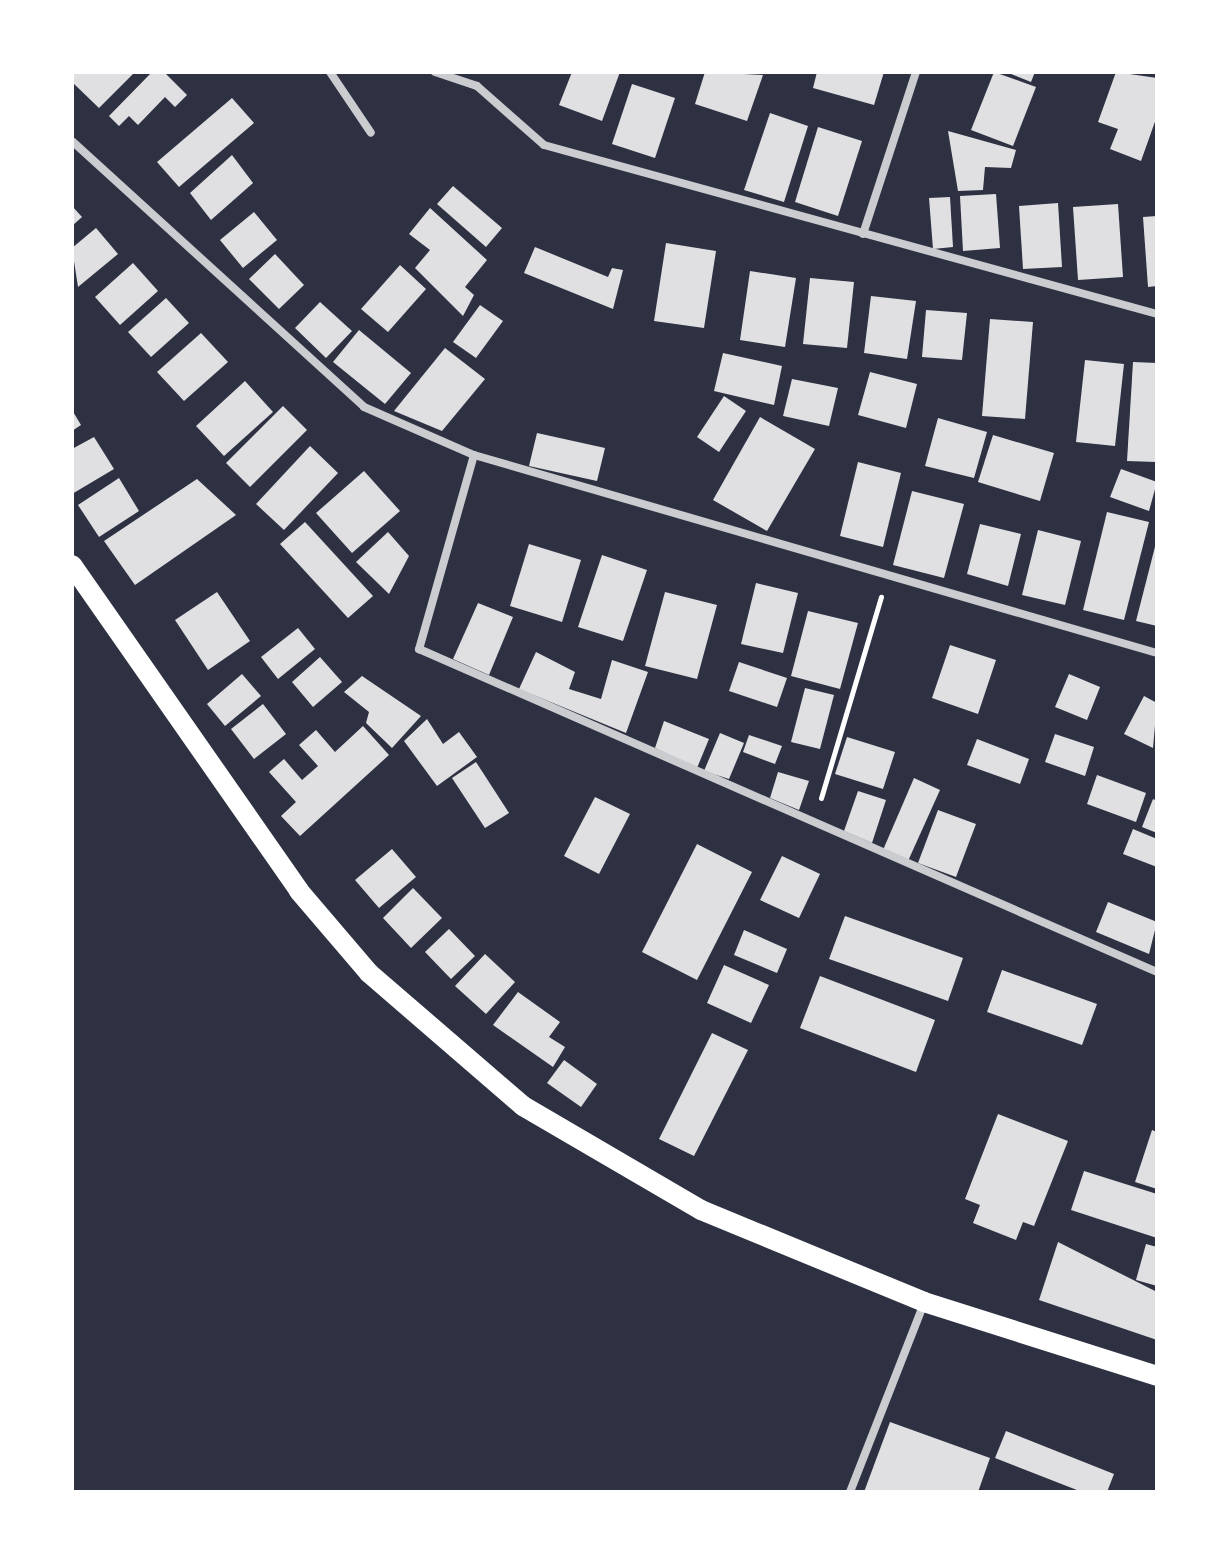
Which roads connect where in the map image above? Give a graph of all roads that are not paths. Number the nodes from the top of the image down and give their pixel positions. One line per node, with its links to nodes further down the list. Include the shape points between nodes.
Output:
1 (330, 72): 4 (street)
2 (435, 72): 6 (street, via 477,86 544,145)
3 (916, 72): 6 (street)
4 (371, 133)
5 (72, 141): 8 (street, via 364,407)
6 (863, 234): 7 (street)
7 (1157, 314)
8 (474, 455): 10 (street, via 886,579); 11 (street, via 419,649)
9 (72, 565): 12 (main road, via 299,891 369,973 449,1046 598,1155 701,1210)
10 (1157, 653)
11 (1157, 972)
12 (924, 1302): 13 (main road); 14 (street)
13 (1157, 1376)
14 (850, 1492)

